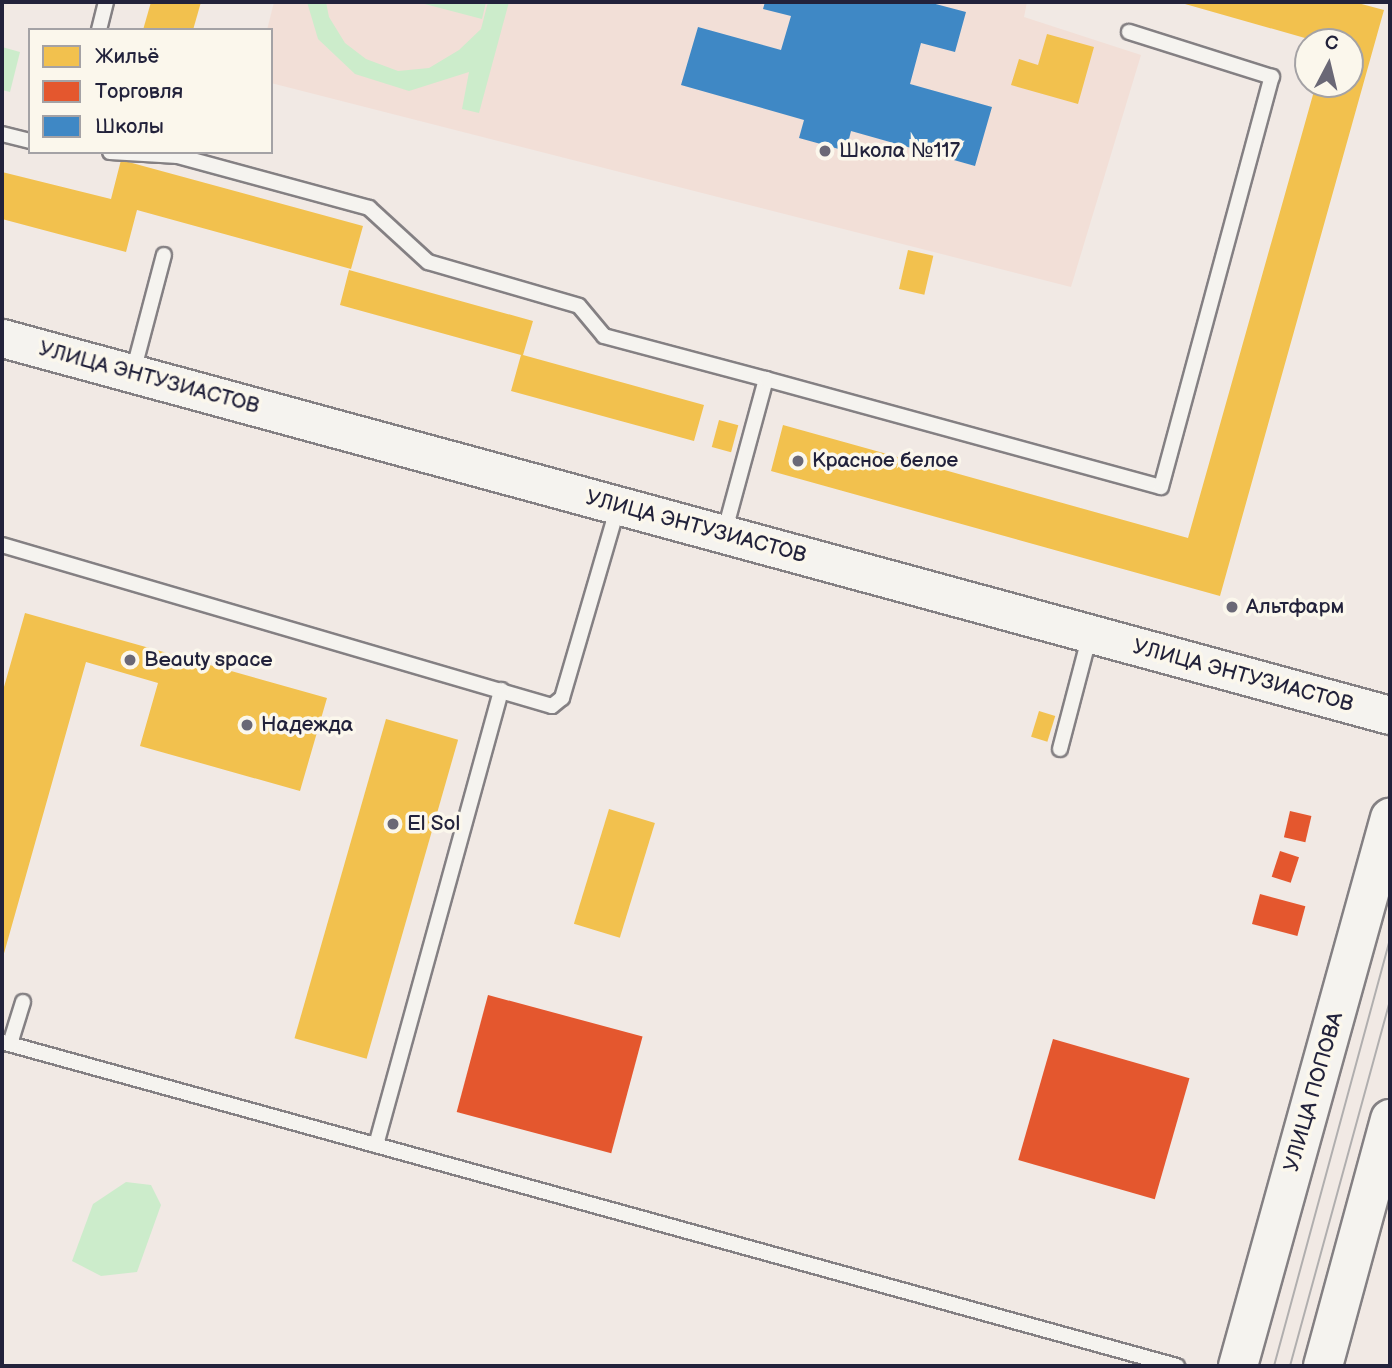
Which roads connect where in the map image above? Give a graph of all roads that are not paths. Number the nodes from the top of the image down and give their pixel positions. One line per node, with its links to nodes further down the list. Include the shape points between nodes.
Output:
1 (106, 2): 2 (lane)
2 (100, 28)
3 (1129, 32): 10 (lane, via 1272,77 1161,487)
4 (2, 134): 5 (lane)
5 (28, 140)
6 (144, 154): 10 (lane, via 178,156 369,208 428,262 579,306 604,335)
7 (164, 255): 9 (lane)
8 (2, 338): 9 (street, УЛИЦА ЭНТУЗИАСТОВ)
9 (133, 373): 11 (street, УЛИЦА ЭНТУЗИАСТОВ)
10 (766, 379): 12 (lane)
11 (618, 506): 12 (street, УЛИЦА ЭНТУЗИАСТОВ); 15 (lane, via 562,698 552,706)
12 (724, 535): 14 (street, УЛИЦА ЭНТУЗИАСТОВ)
13 (2, 545): 15 (lane)
14 (1090, 635): 16 (street, УЛИЦА ЭНТУЗИАСТОВ); 17 (lane)
15 (502, 691): 22 (lane)
16 (1390, 715)
17 (1060, 749)
18 (1390, 818): 25 (main road, УЛИЦА ПОПОВА)
19 (23, 1002): 20 (lane)
20 (6, 1043): 22 (lane)
21 (1390, 1119): 23 (main road)
22 (376, 1145): 24 (lane)
23 (1385, 1161): 26 (main road)
24 (1177, 1366)
25 (1238, 1366)
26 (1323, 1366)

